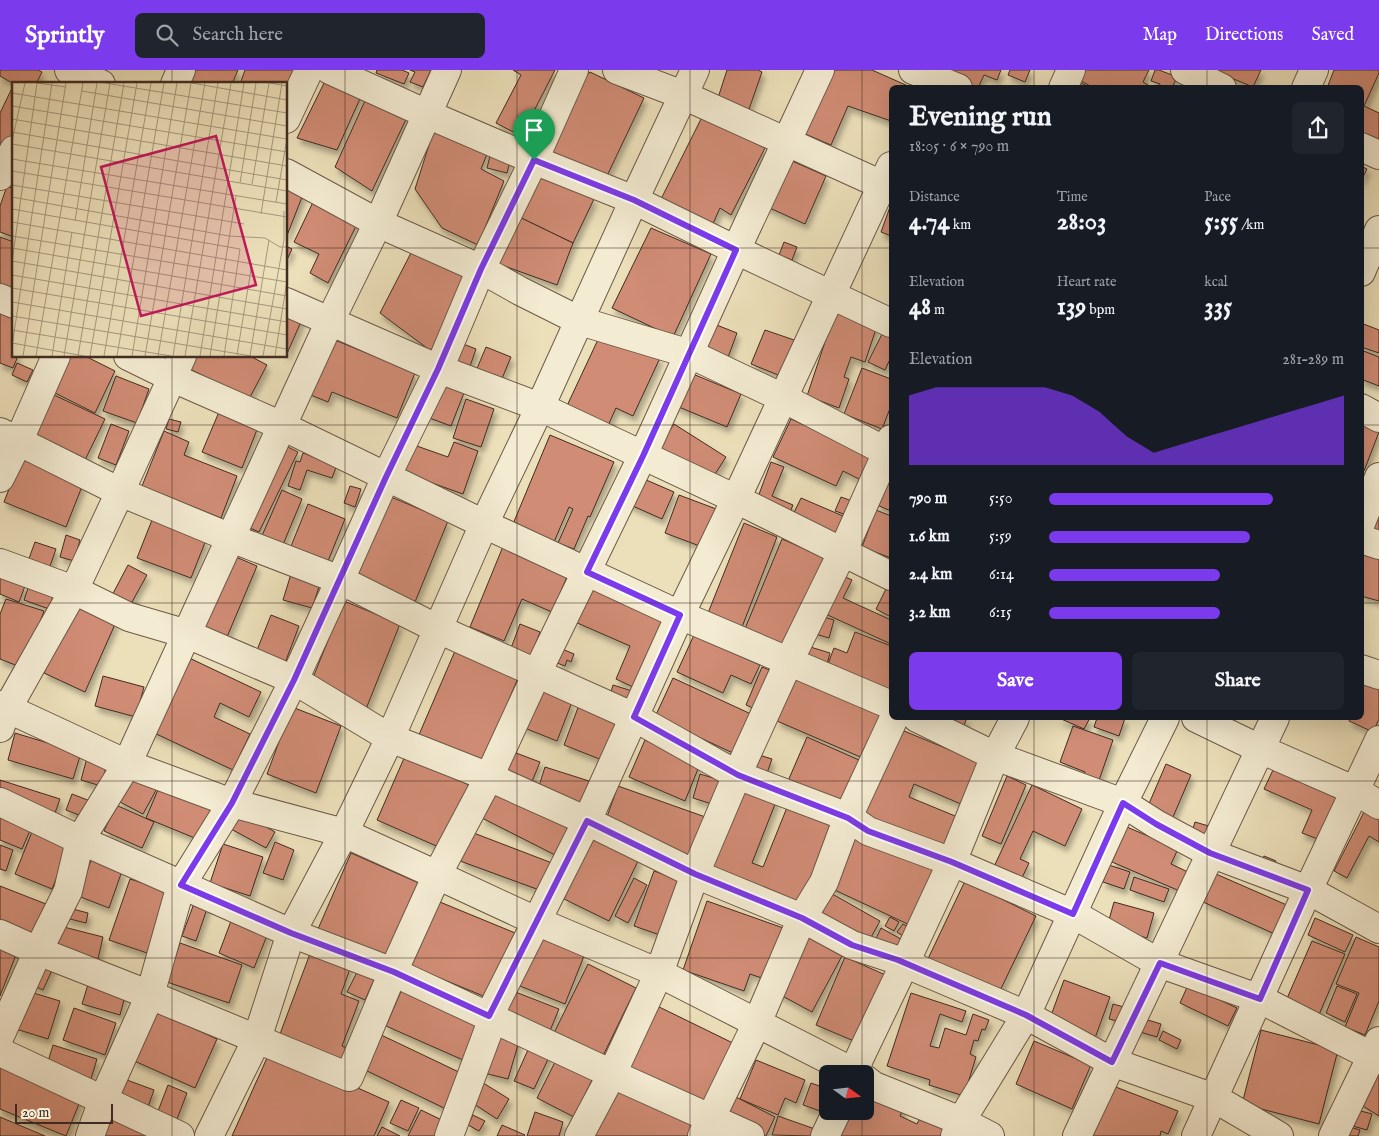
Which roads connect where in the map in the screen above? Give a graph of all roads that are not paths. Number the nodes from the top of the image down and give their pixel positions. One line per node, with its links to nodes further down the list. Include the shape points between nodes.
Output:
1 (59, 70): 15 (street)
2 (69, 70): 16 (street)
3 (181, 70): 17 (street)
4 (309, 70): 24 (street)
5 (330, 70): 23 (street)
6 (447, 70): 23 (street)
7 (574, 70): 28 (street)
8 (617, 70): 22 (street)
9 (695, 70): 22 (street)
10 (820, 70): 25 (street)
11 (1072, 70): 19 (street)
12 (1314, 70): 21 (street)
13 (928, 76): 18 (street)
14 (1192, 76): 20 (street)
15 (52, 82)
16 (96, 82)
17 (176, 82)
18 (950, 85)
19 (1064, 85)
20 (1214, 85)
21 (1307, 85)
22 (683, 95): 25 (street); 31 (street)
23 (427, 114): 28 (street); 32 (street)
24 (288, 115)
25 (787, 142): 30 (street); 34 (street)
26 (1364, 148): 27 (street)
27 (1379, 155)
28 (534, 160): 31 (street); 36 (street)
29 (288, 174): 32 (street)
30 (888, 180): 39 (street)
31 (634, 200): 34 (street); 44 (street)
32 (378, 224): 36 (street); 43 (street)
33 (1379, 230): 35 (street)
34 (736, 250): 39 (street); 46 (street)
35 (1364, 264)
36 (481, 269): 44 (street); 50 (street)
37 (1364, 273): 38 (street)
38 (1379, 281)
39 (831, 294): 45 (street); 51 (street)
40 (0, 298): 41 (street)
41 (12, 303)
42 (288, 303): 43 (street)
43 (330, 321): 50 (street); 55 (street)
44 (580, 321): 46 (street); 52 (street)
45 (889, 322)
46 (690, 354): 51 (street); 59 (street)
47 (55, 358): 56 (street)
48 (137, 358): 49 (street)
49 (177, 367): 55 (street); 63 (street)
50 (438, 369): 52 (street); 60 (street)
51 (783, 398): 57 (street); 64 (street)
52 (540, 407): 59 (street); 66 (street)
53 (1364, 410): 54 (street)
54 (1379, 418)
55 (282, 426): 60 (street); 67 (street)
56 (10, 436): 62 (street); 63 (street)
57 (889, 448)
58 (889, 450): 70 (street)
59 (643, 456): 64 (street); 72 (street)
60 (386, 477): 66 (street); 74 (street)
61 (1379, 477): 65 (street)
62 (0, 478)
63 (120, 492): 67 (street); 75 (street)
64 (736, 500): 70 (street); 76 (street)
65 (1364, 515)
66 (484, 524): 72 (street); 77 (street)
67 (231, 538): 74 (street); 78 (street)
68 (1364, 540): 69 (street)
69 (1379, 545)
70 (842, 553): 73 (street); 79 (street)
71 (0, 563): 75 (street)
72 (587, 572): 76 (street); 81 (street)
73 (889, 575)
74 (340, 580): 77 (street); 83 (street)
75 (74, 590): 78 (street, via 129,617); 85 (street)
76 (680, 615): 79 (street); 86 (street)
77 (438, 629): 81 (street); 93 (street)
78 (187, 634): 83 (street); 97 (street)
79 (789, 661): 84 (street); 98 (street)
80 (1364, 670): 82 (street)
81 (537, 673): 86 (street); 99 (street)
82 (1379, 675)
83 (294, 680): 93 (street); 102 (street)
84 (889, 704)
85 (2, 714): 97 (street)
86 (634, 717): 98 (street); 106 (street)
87 (893, 720): 105 (street)
88 (921, 720): 96 (street)
89 (1014, 720): 96 (street)
90 (1164, 720): 103 (street)
91 (1200, 720): 95 (street)
92 (1274, 720): 95 (street)
93 (390, 738): 99 (street); 107 (street)
94 (1379, 740): 100 (street)
95 (1260, 749): 100 (street); 109 (street)
96 (995, 756): 103 (street); 110 (street)
97 (126, 764): 102 (street); 108 (street)
98 (738, 775): 105 (street); 112 (street)
99 (490, 777): 106 (street); 111 (street)
100 (1356, 791): 104 (street); 114 (street)
101 (0, 802): 108 (street)
102 (232, 803): 107 (street); 113 (street)
103 (1123, 803): 109 (street); 115 (street)
104 (1379, 805)
105 (848, 818): 110 (street, via 868,831); 116 (street, via 824,882)
106 (587, 821): 112 (street); 117 (street)
107 (344, 833): 111 (street); 119 (street)
108 (80, 840): 113 (street); 121 (street, via 68,891)
109 (1210, 853): 114 (street); 123 (street)
110 (952, 862): 115 (street); 122 (street)
111 (437, 874): 117 (street); 124 (street)
112 (695, 874): 116 (street); 125 (street)
113 (181, 885): 119 (street); 126 (street)
114 (1308, 890): 118 (street); 127 (street)
115 (1073, 914): 123 (street); 128 (street)
116 (802, 918): 122 (street, via 852,945); 130 (street)
117 (536, 921): 125 (street); 129 (street)
118 (1379, 929)
119 (291, 933): 124 (street); 132 (street)
120 (0, 934): 121 (street)
121 (38, 951): 126 (street); 131 (street)
122 (905, 963): 128 (street); 137 (street, via 859,1058)
123 (1160, 963): 127 (street); 135 (street)
124 (394, 972): 129 (street); 132 (street, via 349,1077)
125 (659, 973): 130 (street); 138 (street)
126 (150, 995): 132 (street); 141 (street)
127 (1260, 999): 134 (street); 140 (street)
128 (1026, 1015): 135 (street); 144 (street)
129 (489, 1016): 138 (street); 148 (street, via 488,1029)
130 (757, 1024): 136 (street); 143 (street)
131 (0, 1036)
132 (257, 1039): 147 (street)
133 (0, 1052): 141 (street)
134 (1377, 1053): 156 (street)
135 (1112, 1062): 140 (street); 153 (street)
136 (838, 1065)
137 (859, 1065)
138 (612, 1074): 143 (street); 149 (street)
139 (874, 1086): 144 (street)
140 (1214, 1098): 154 (street); 155 (street)
141 (103, 1100): 145 (street); 146 (street)
142 (833, 1120): 151 (street)
143 (706, 1127): 150 (street)
144 (958, 1129): 152 (street)
145 (90, 1136)
146 (180, 1136)
147 (209, 1136)
148 (449, 1136)
149 (579, 1136)
150 (750, 1136)
151 (825, 1136)
152 (990, 1136)
153 (1077, 1136)
154 (1196, 1136)
155 (1279, 1136)
156 (1333, 1136)

